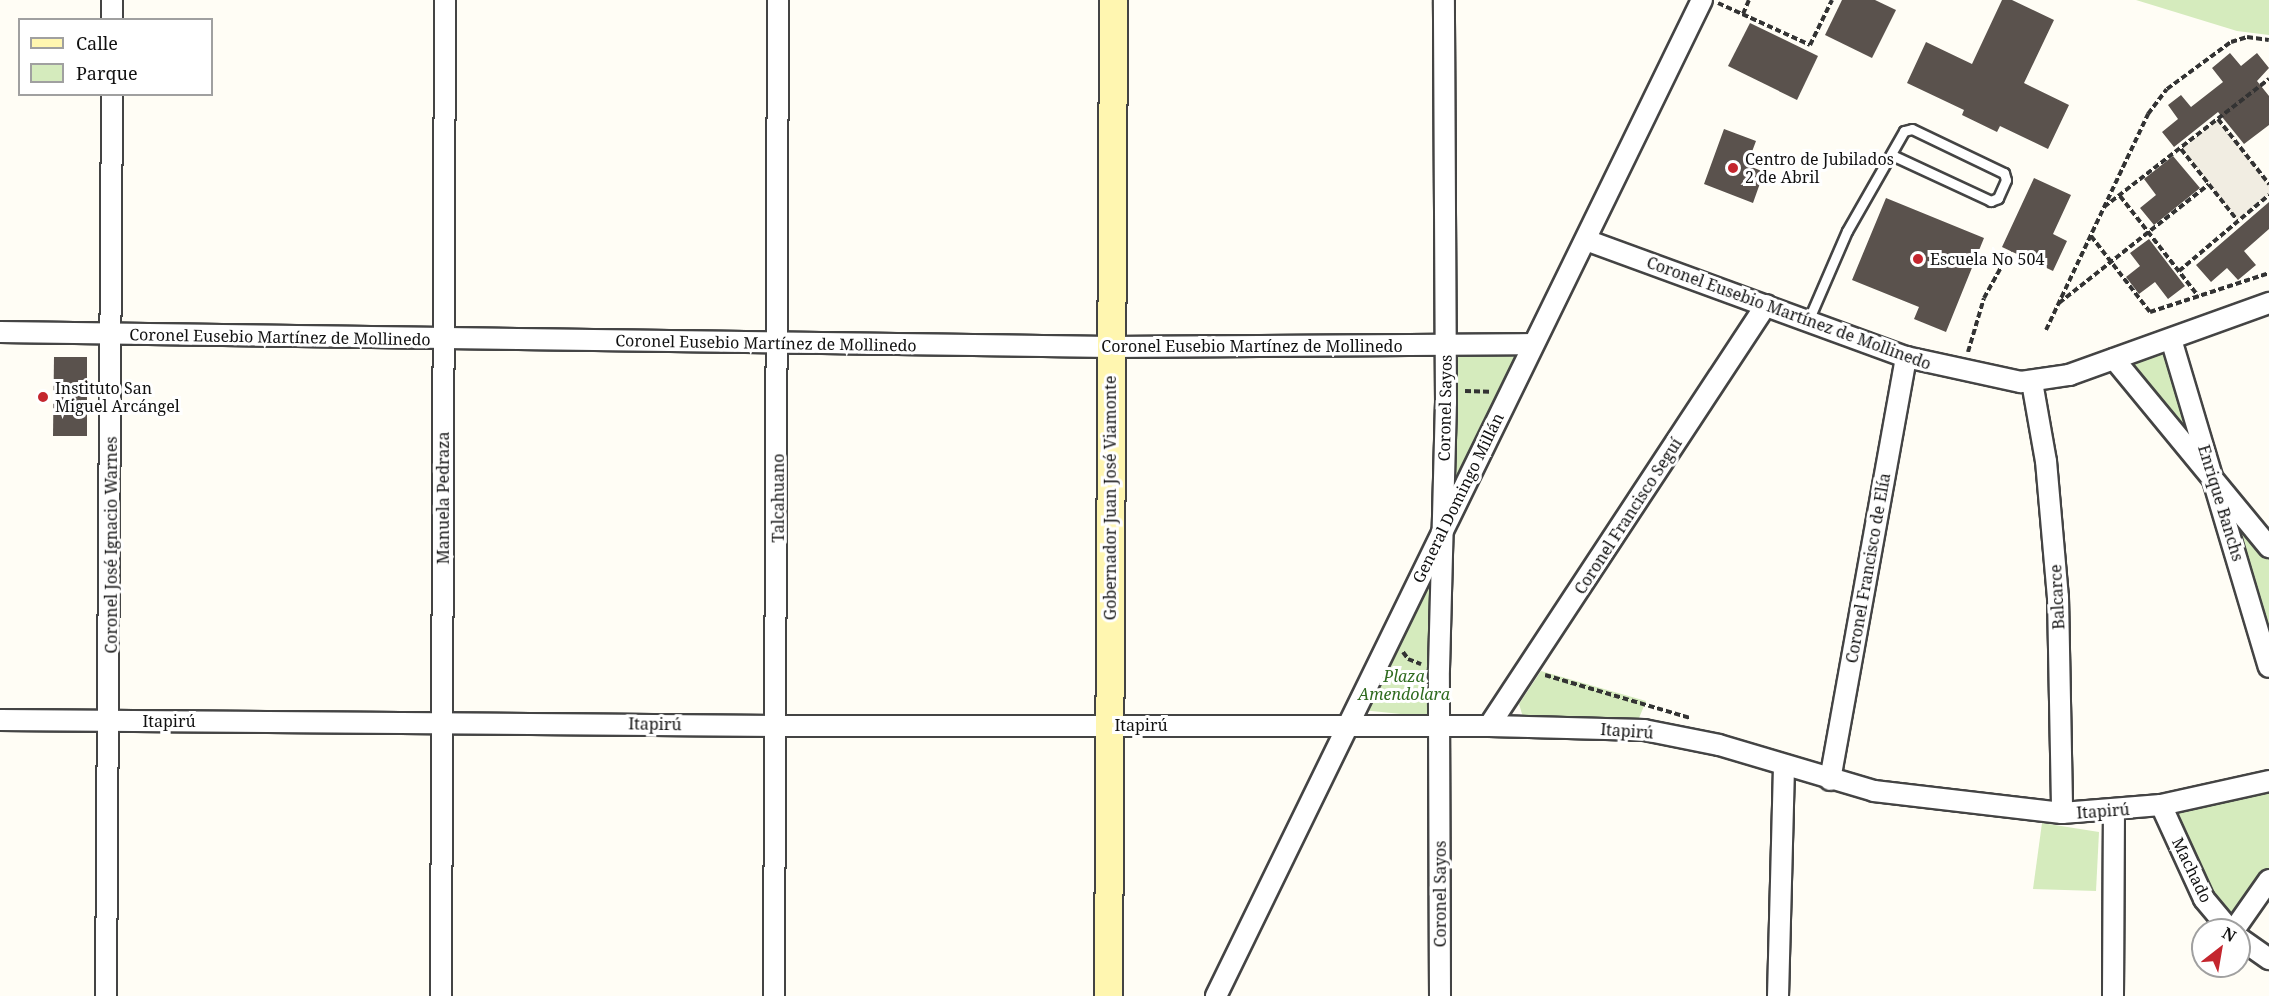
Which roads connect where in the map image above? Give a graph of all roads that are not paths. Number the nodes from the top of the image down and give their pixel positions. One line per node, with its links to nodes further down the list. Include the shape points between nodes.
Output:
1 (112, 0): 7 (street)
2 (445, 0): 17 (street, Manuela Pedraza)
3 (778, 0): 18 (street, Talcahuano)
4 (1113, 0): 21 (street, Gobernador Juan José Viamonte)
5 (1444, 0): 20 (street, Coronel Sayos)
6 (1701, 0): 10 (street, General Domingo Millán)
7 (112, 18)
8 (112, 96): 15 (street, Coronel José Ignacio Warnes)
9 (1892, 155): 9 (lane, via 1904,131 1912,129 2004,173 2006,180 1998,198 1991,201); 13 (lane, via 1847,231)
10 (1586, 240): 12 (street, Coronel Eusebio Martínez de Mollinedo); 19 (street, General Domingo Millán)
11 (2269, 303): 16 (street, Coronel Eusebio Martínez de Mollinedo)
12 (1766, 305): 13 (street, Coronel Eusebio Martínez de Mollinedo); 35 (street, Coronel Francisco Seguí)
13 (1808, 321): 22 (street, Coronel Eusebio Martínez de Mollinedo)
14 (0, 332): 15 (street, Coronel Eusebio Martínez de Mollinedo)
15 (112, 334): 17 (street, Coronel Eusebio Martínez de Mollinedo); 30 (street, Coronel José Ignacio Warnes)
16 (2171, 339): 23 (street, Coronel Eusebio Martínez de Mollinedo); 25 (street, Enrique Banchs)
17 (444, 340): 18 (street, Coronel Eusebio Martínez de Mollinedo); 31 (street, Manuela Pedraza)
18 (779, 342): 21 (street, Coronel Eusebio Martínez de Mollinedo); 33 (street, Talcahuano)
19 (1533, 344): 20 (street, Coronel Eusebio Martínez de Mollinedo); 26 (street, General Domingo Millán)
20 (1446, 345): 21 (street, Coronel Eusebio Martínez de Mollinedo); 26 (street, Coronel Sayos)
21 (1110, 347): 32 (street, Gobernador Juan José Viamonte)
22 (1906, 357): 24 (street, Coronel Eusebio Martínez de Mollinedo); 38 (street, Coronel Francisco de Elía)
23 (2114, 360): 24 (street, Coronel Eusebio Martínez de Mollinedo); 25 (street)
24 (2032, 382): 42 (street, Balcarce, via 2046,461 2058,597)
25 (2218, 489): 27 (street); 28 (street, Enrique Banchs)
26 (1444, 527): 34 (street, Coronel Sayos); 36 (street, General Domingo Millán)
27 (2269, 547)
28 (2269, 667)
29 (0, 720): 30 (street, Itapirú)
30 (109, 721): 31 (street, Itapirú); 48 (street, Coronel José Ignacio Warnes)
31 (442, 721): 33 (street, Itapirú); 49 (street, Manuela Pedraza)
32 (1111, 725): 33 (street, Itapirú); 36 (street, Itapirú); 51 (street, Gobernador Juan José Viamonte)
33 (777, 726): 50 (street, Talcahuano)
34 (1441, 726): 35 (street, Itapirú); 36 (street, Itapirú); 53 (street, Coronel Sayos)
35 (1490, 726): 37 (street, Itapirú, via 1644,730 1698,740)
36 (1346, 727): 52 (street, General Domingo Millán)
37 (1784, 765): 38 (street, Itapirú); 54 (street)
38 (1830, 780): 42 (street, Itapirú, via 1934,801)
39 (2269, 781): 40 (street, Itapirú)
40 (2162, 805): 41 (street, Itapirú); 44 (street, Machado, via 2204,899)
41 (2114, 812): 42 (street, Itapirú); 55 (street)
42 (2062, 813)
43 (2269, 880): 45 (street)
44 (2221, 918)
45 (2241, 918)
46 (2251, 946): 47 (street)
47 (2269, 959)
48 (106, 996)
49 (441, 996)
50 (774, 996)
51 (1108, 996)
52 (1216, 996)
53 (1440, 996)
54 (1778, 996)
55 (2113, 996)

